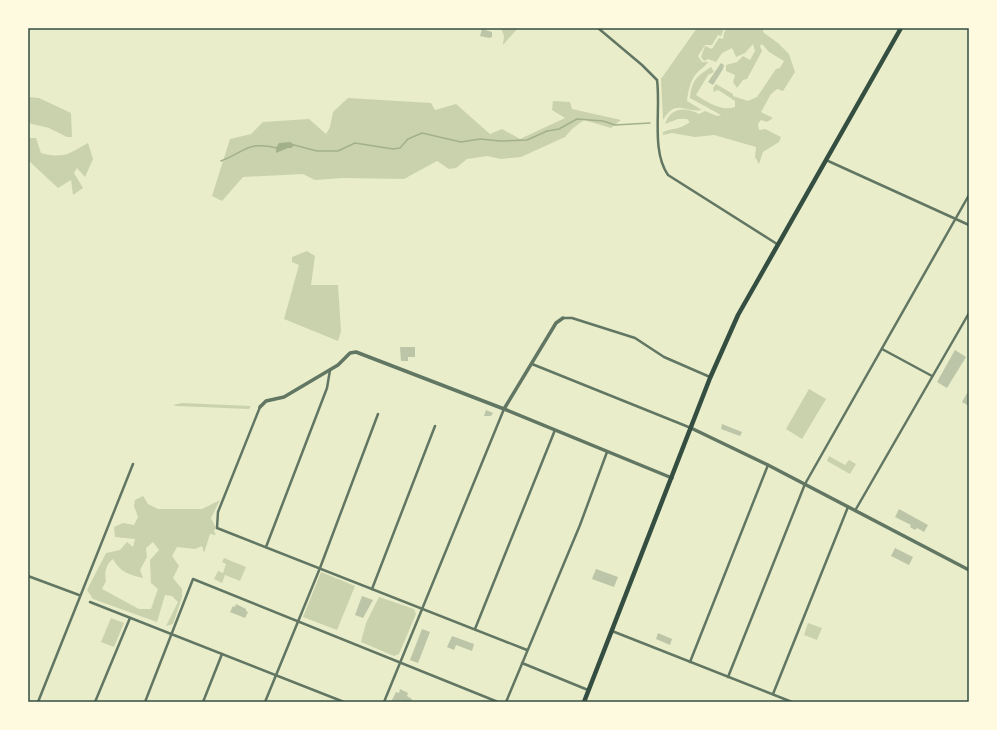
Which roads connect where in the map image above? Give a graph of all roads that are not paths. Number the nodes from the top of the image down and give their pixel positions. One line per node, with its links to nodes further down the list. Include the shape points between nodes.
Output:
1 (598, 28): 7 (street, via 657,80 659,151 663,168 668,175)
2 (901, 28): 3 (main road)
3 (826, 160): 5 (street); 7 (main road)
4 (969, 195): 5 (street)
5 (956, 219): 6 (street); 10 (street)
6 (969, 225)
7 (777, 244): 14 (main road, via 738,315)
8 (969, 313): 13 (street)
9 (563, 318): 11 (street, via 556,323); 14 (street, via 572,318 635,338 664,357)
10 (882, 349): 13 (street); 25 (street)
11 (532, 364): 16 (street); 19 (street)
12 (330, 370): 15 (street, via 284,397 266,401); 16 (street, via 350,353 356,352); 28 (street, via 327,388)
13 (932, 376): 27 (street)
14 (710, 378): 19 (main road)
15 (260, 407): 28 (street, via 218,512 217,528)
16 (504, 409): 20 (street); 35 (street)
17 (378, 414): 29 (street)
18 (435, 426): 32 (street)
19 (691, 428): 23 (street); 24 (main road)
20 (555, 430): 21 (street); 38 (street)
21 (607, 452): 24 (street); 41 (street, via 580,525)
22 (133, 464): 33 (street)
23 (768, 465): 25 (street); 44 (street)
24 (672, 478): 39 (main road)
25 (805, 484): 26 (street); 47 (street)
26 (848, 506): 27 (street); 49 (street)
27 (856, 509): 30 (street)
28 (266, 547): 29 (street)
29 (320, 568): 32 (street); 37 (street)
30 (969, 570)
31 (28, 576): 33 (street)
32 (372, 589): 35 (street)
33 (79, 595): 50 (street)
34 (90, 602): 36 (street)
35 (422, 608): 38 (street); 43 (street)
36 (130, 618): 40 (street); 51 (street)
37 (298, 621): 40 (street, via 193,579); 43 (street); 46 (street)
38 (475, 630): 41 (street)
39 (612, 631): 44 (street); 48 (main road)
40 (172, 634): 42 (street); 52 (street)
41 (527, 650): 45 (street)
42 (222, 654): 46 (street); 53 (street)
43 (400, 662): 56 (street); 57 (street)
44 (690, 662): 47 (street)
45 (522, 663): 48 (street); 58 (street)
46 (276, 675): 54 (street); 55 (street)
47 (728, 677): 49 (street)
48 (589, 690): 59 (main road)
49 (773, 694): 60 (street)
50 (38, 702)
51 (95, 702)
52 (145, 702)
53 (203, 702)
54 (265, 702)
55 (344, 702)
56 (384, 702)
57 (498, 702)
58 (506, 702)
59 (584, 702)
60 (792, 702)

